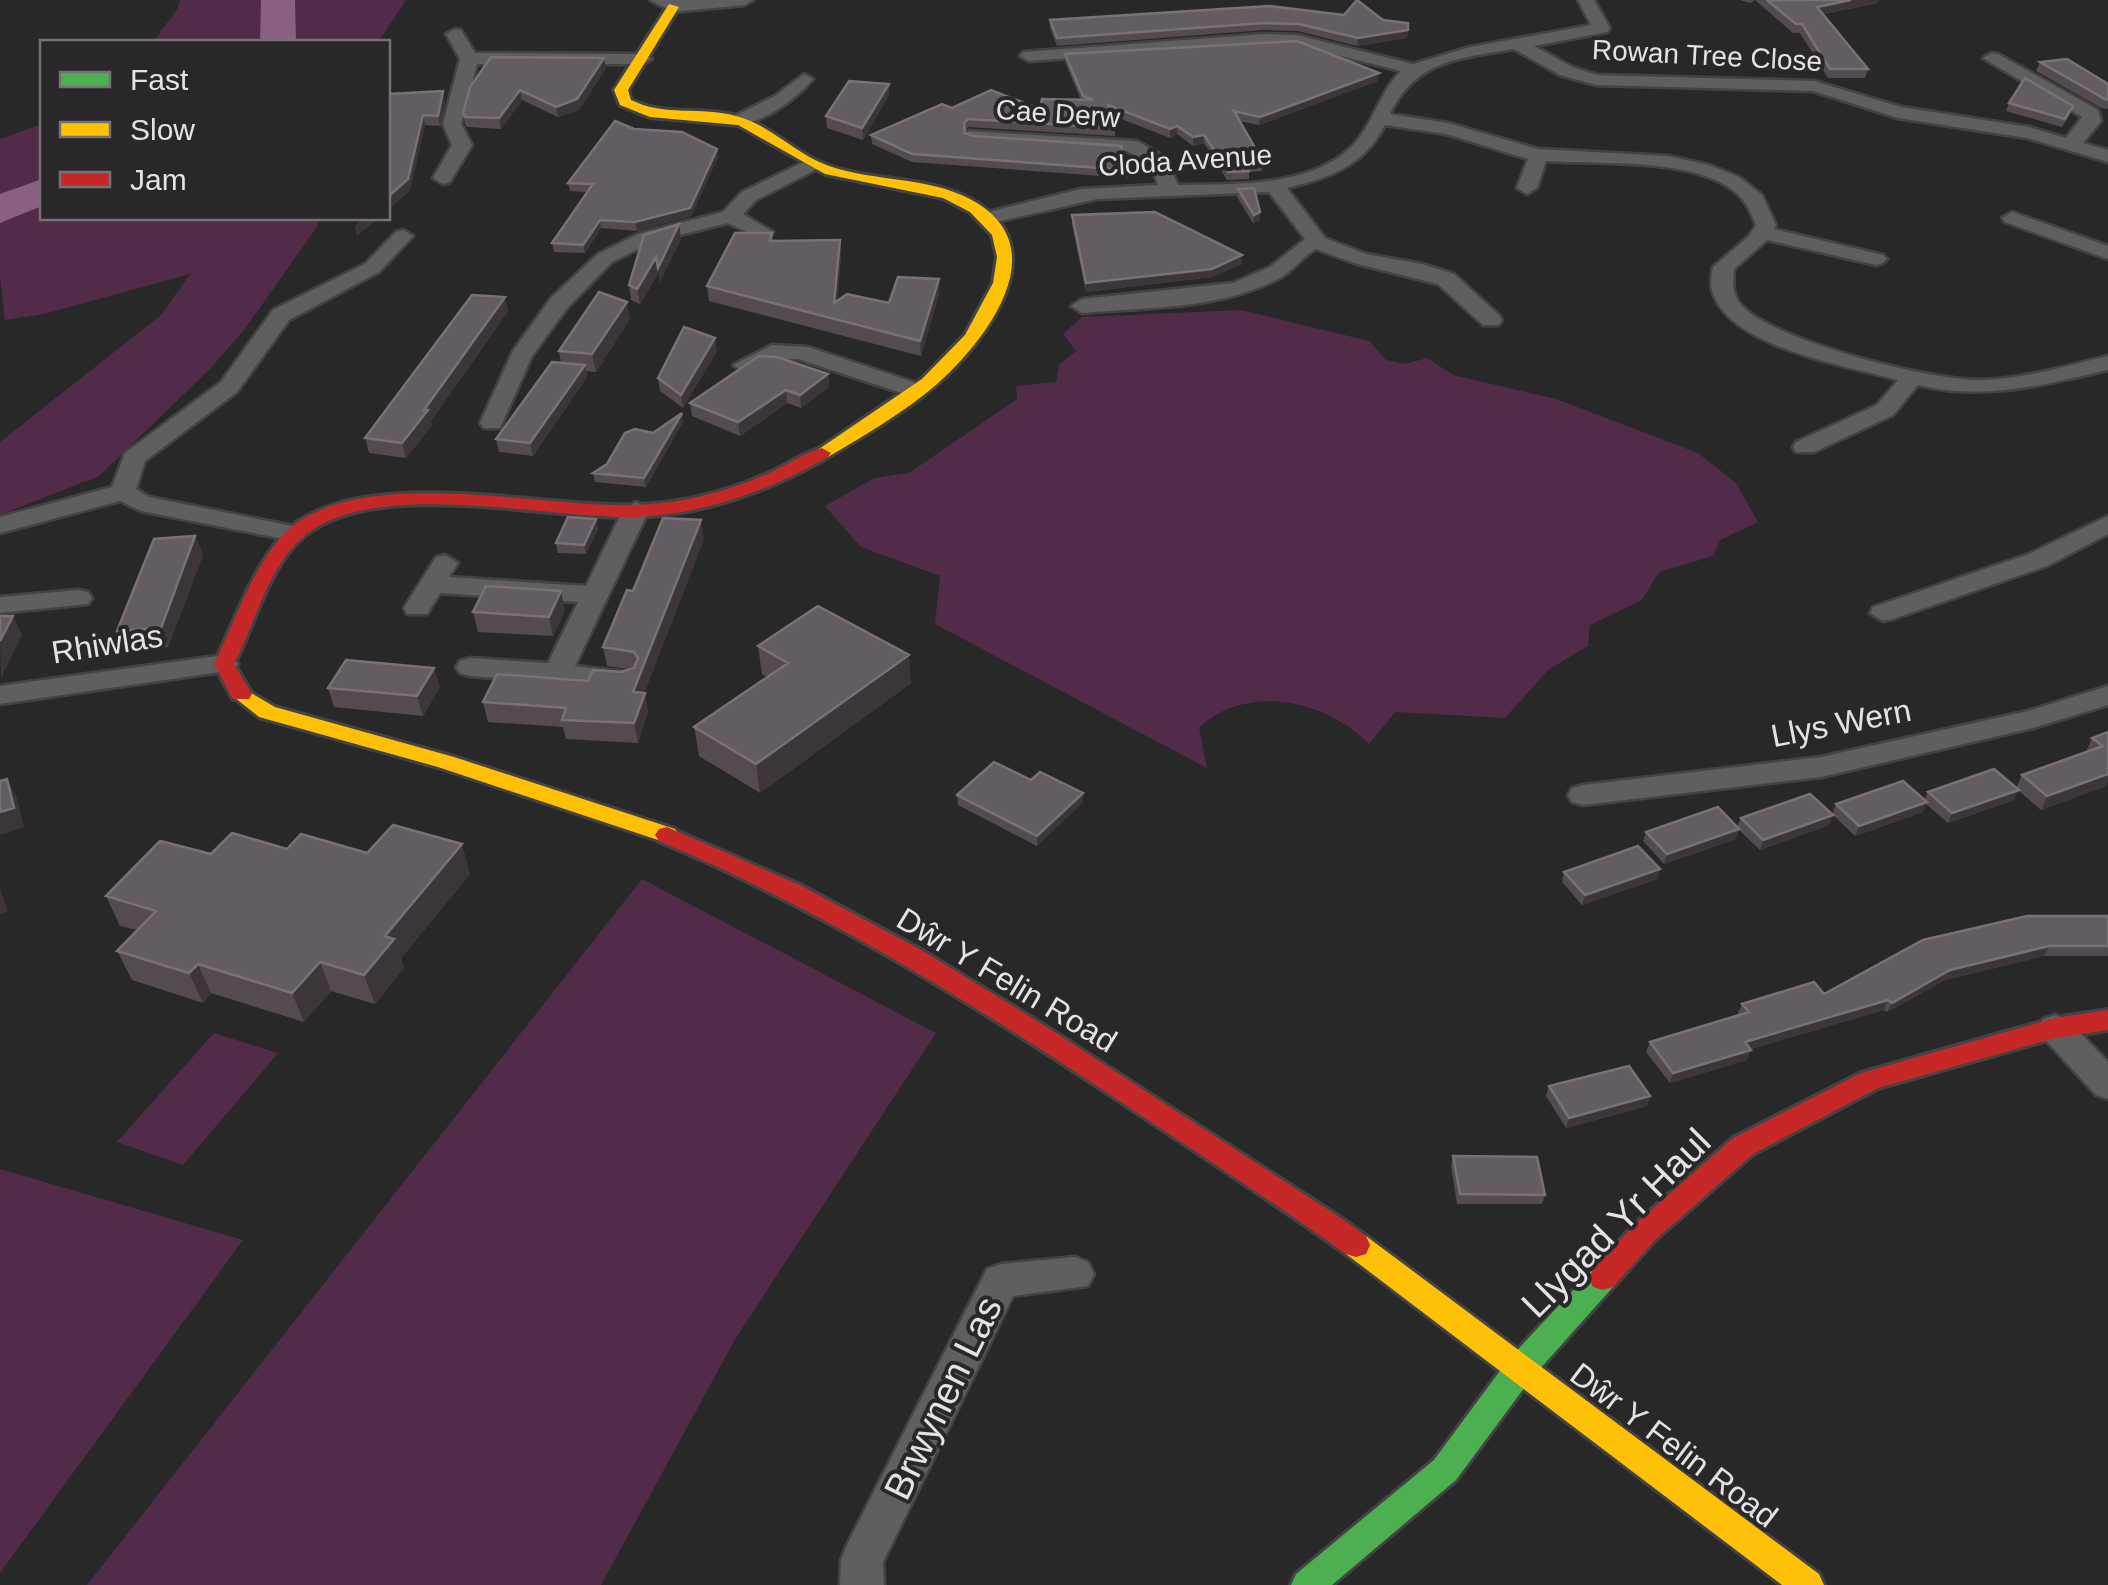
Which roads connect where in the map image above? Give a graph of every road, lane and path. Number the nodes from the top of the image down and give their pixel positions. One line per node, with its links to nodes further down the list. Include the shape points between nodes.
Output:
1 (745, 0): 3 (street)
2 (1586, 0): 5 (street, via 1601,28)
3 (665, 3): 9 (street)
4 (455, 34): 8 (street)
5 (1520, 45): 10 (street); 15 (street, Rowan Tree Close, via 1596,80 1814,86 1926,118)
6 (1029, 56): 10 (street, via 1280,39)
7 (1992, 58): 15 (street, via 2091,114)
8 (469, 59): 9 (street); 19 (street, via 452,124 462,145)
9 (643, 59): 13 (street, via 621,90 632,107)
10 (1414, 69): 12 (street, Cloda Avenue, via 1392,90)
11 (804, 79): 13 (street, via 781,100)
12 (1381, 119): 16 (street); 20 (street, Cloda Avenue, via 1364,148 1330,169)
13 (736, 120): 18 (street)
14 (975, 135): 22 (street, Cae Derw, via 1130,145 1164,165)
15 (2071, 144): 17 (street, Rowan Tree Close)
16 (1539, 155): 21 (street); 27 (street, via 1644,158 1699,169 1752,198 1765,216)
17 (2108, 156)
18 (810, 164): 23 (street, via 749,196); 24 (street, via 922,186)
19 (443, 178)
20 (1274, 184): 22 (street, Cloda Avenue); 29 (street)
21 (1527, 188)
22 (1169, 190): 24 (street, Cloda Avenue, via 1076,196)
23 (730, 216): 26 (street); 38 (street, via 645,238 605,258 521,356)
24 (987, 218): 37 (street, via 1004,240 1009,265 988,314)
25 (2012, 218): 30 (street)
26 (763, 232)
27 (1764, 233): 31 (street); 36 (street, via 1724,267 1720,286 1732,307 1791,343)
28 (404, 236): 40 (street, via 372,268 281,316 228,387 134,458)
29 (1318, 242): 32 (street, via 1241,288); 33 (street, via 1446,279)
30 (2108, 253)
31 (1876, 259)
32 (1082, 306)
33 (1491, 320)
34 (2108, 363): 36 (street, via 2008,386 1956,386)
35 (744, 366): 37 (street, via 772,352 800,352)
36 (1913, 376): 39 (street, via 1885,410)
37 (917, 391): 41 (street, via 766,483 712,500)
38 (492, 424)
39 (1805, 446)
40 (123, 492): 43 (street); 44 (street, via 167,511)
41 (636, 510): 44 (street, via 400,499 350,509); 45 (street)
42 (2108, 524): 49 (street, via 2038,560)
43 (0, 525)
44 (294, 533): 50 (street)
45 (595, 595): 48 (street, via 438,574); 52 (street)
46 (79, 598): 47 (street)
47 (0, 605)
48 (418, 608)
49 (1883, 613)
50 (224, 664): 55 (street, Rhiwlas); 61 (street, Dŵr Y Felin Road, via 236,690 267,712 660,832 897,948 1338,1232)
51 (470, 666): 52 (street)
52 (557, 673): 53 (street)
53 (625, 678)
54 (2108, 695): 56 (street, Llys Wern, via 2033,719 1821,767)
55 (0, 696)
56 (1583, 795)
57 (2108, 1020): 58 (street, Llygad Yr Haul)
58 (2055, 1028): 59 (street); 61 (street, Llygad Yr Haul, via 1870,1080 1743,1146 1645,1232)
59 (2108, 1085)
60 (1076, 1274): 62 (street, Brwynen Las, via 1001,1281 862,1560)
61 (1519, 1370): 63 (street, Llygad Yr Haul, via 1445,1470); 64 (street, Dŵr Y Felin Road)
62 (862, 1585)
63 (1307, 1585)
64 (1808, 1585)

